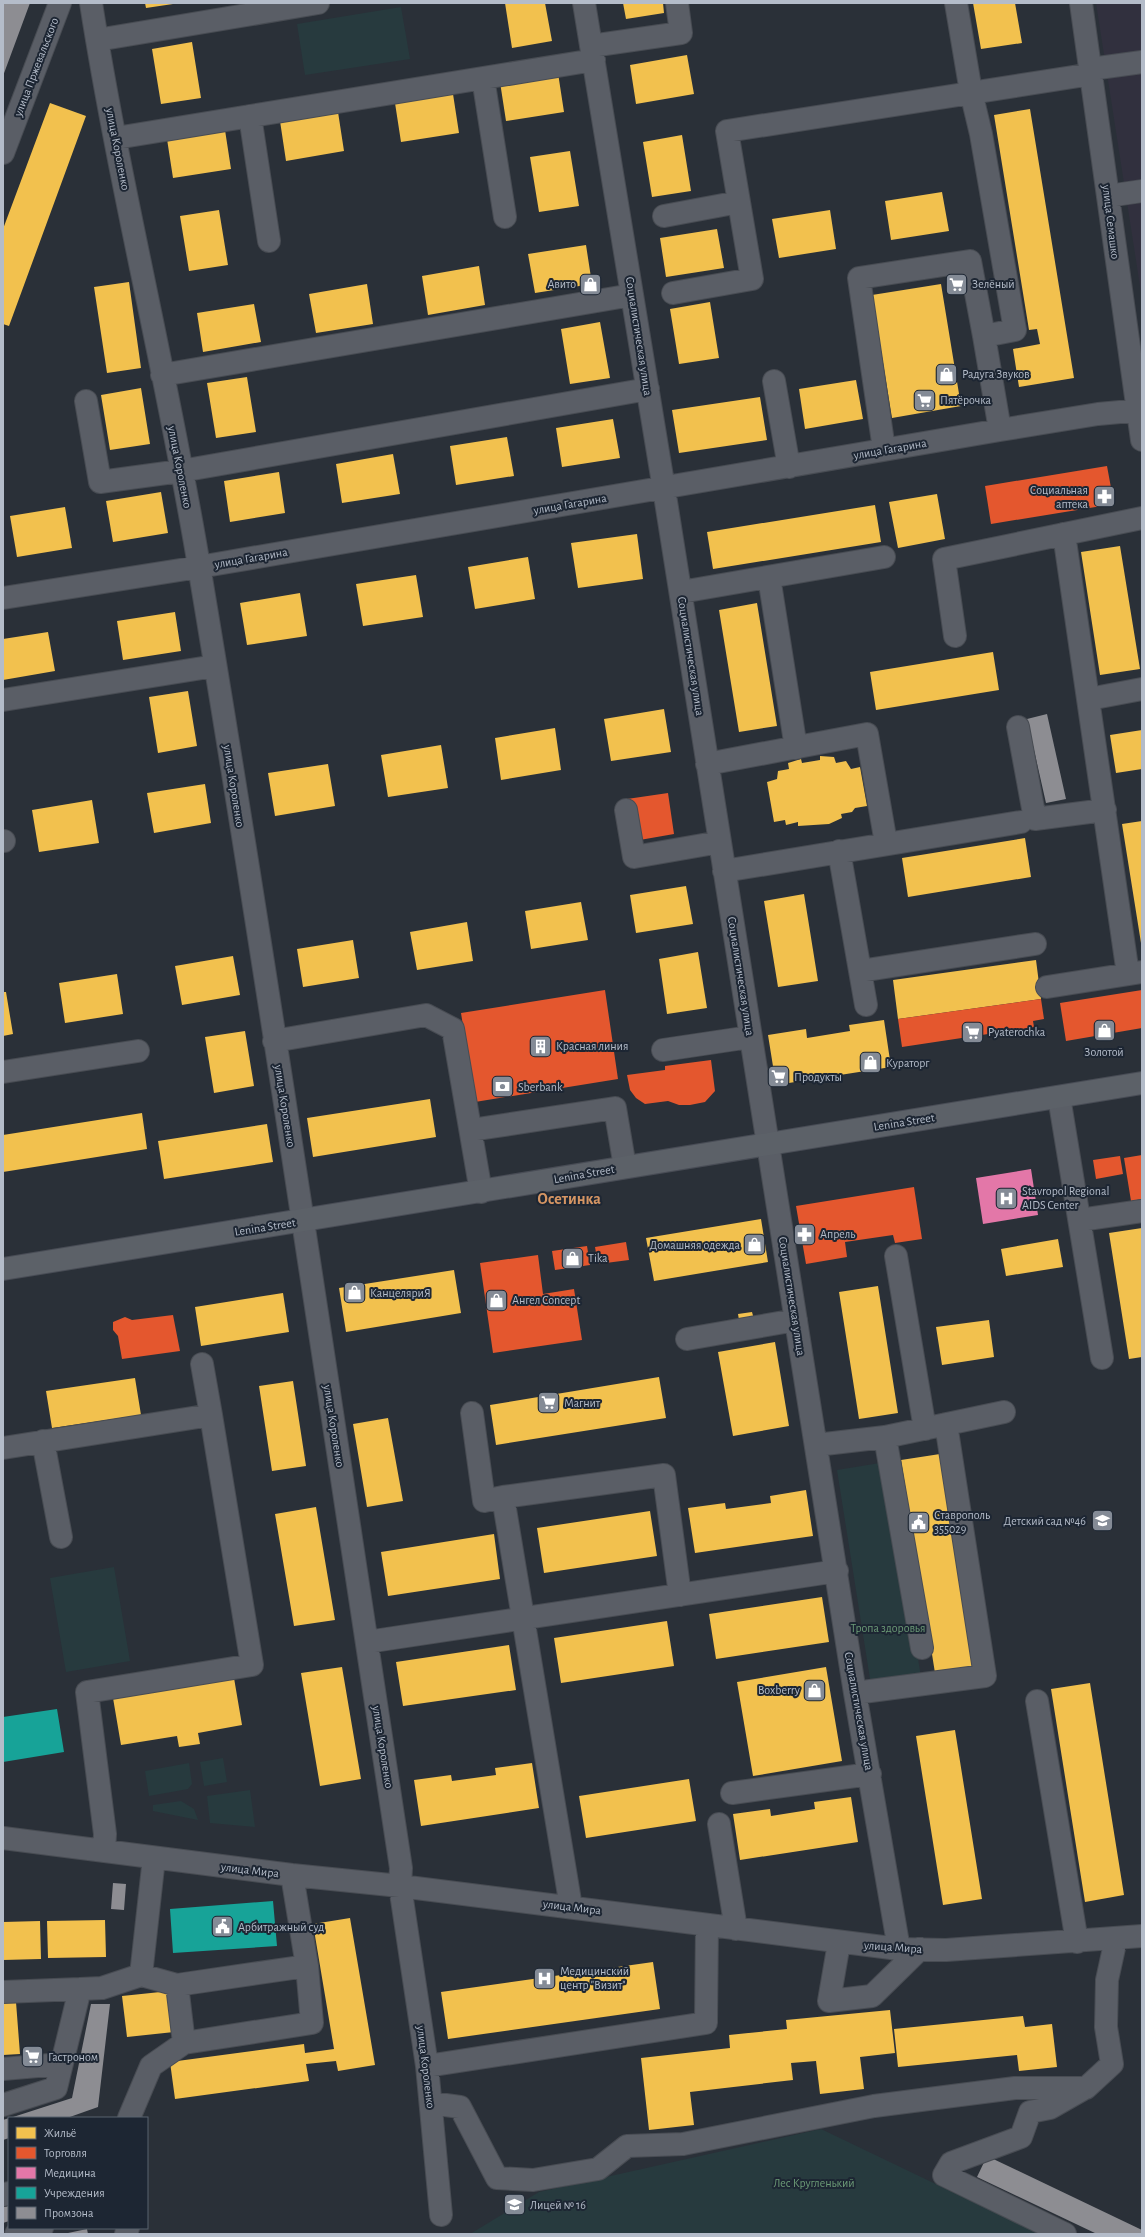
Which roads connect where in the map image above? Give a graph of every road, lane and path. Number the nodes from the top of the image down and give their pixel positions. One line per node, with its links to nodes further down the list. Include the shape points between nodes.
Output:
1 (60, 3): 16 (street, улица Пржевальского)
2 (91, 3): 8 (street, улица Короленко)
3 (318, 3): 8 (street)
4 (584, 3): 9 (street, Социалистическая улица)
5 (677, 3): 9 (street, via 681,32)
6 (956, 3): 13 (street)
7 (1081, 3): 11 (street, улица Семашко)
8 (97, 40): 15 (street, улица Короленко)
9 (592, 53): 12 (street); 24 (street, Социалистическая улица)
10 (1142, 62): 11 (street)
11 (1092, 72): 13 (street); 18 (street, улица Семашко)
12 (483, 78): 14 (street); 21 (street)
13 (971, 92): 19 (street, via 727,131); 26 (street, via 981,134 1015,330)
14 (250, 116): 15 (street); 22 (street)
15 (116, 138): 28 (street, улица Короленко)
16 (3, 154)
17 (1142, 191): 18 (street)
18 (1108, 196): 25 (street, улица Семашко)
19 (739, 202): 20 (street); 23 (street, via 752,279)
20 (664, 216)
21 (505, 217)
22 (269, 241)
23 (673, 293)
24 (632, 295): 28 (street); 30 (street, Социалистическая улица)
25 (1133, 325): 27 (street, улица Семашко)
26 (984, 336): 33 (street); 35 (street, via 970,261 859,278)
27 (1135, 355): 32 (street, улица Семашко)
28 (162, 375): 37 (street, улица Короленко)
29 (774, 381): 36 (street)
30 (648, 389): 37 (street); 38 (street, Социалистическая улица)
31 (86, 401): 37 (street, via 100,482)
32 (1140, 410): 33 (street, улица Гагарина); 34 (street, улица Семашко)
33 (1000, 430): 35 (street, улица Гагарина)
34 (1142, 440)
35 (884, 449): 36 (street, улица Гагарина)
36 (789, 466): 38 (street, улица Гагарина)
37 (181, 471): 42 (street, улица Короленко)
38 (664, 489): 42 (street, улица Гагарина); 44 (street, Социалистическая улица)
39 (1142, 518): 40 (street)
40 (1064, 534): 46 (street, via 944,559); 49 (street)
41 (884, 557): 43 (street)
42 (200, 567): 45 (street, улица Гагарина); 47 (street, улица Короленко)
43 (769, 577): 44 (street); 52 (street)
44 (681, 592): 53 (street, Социалистическая улица)
45 (3, 598)
46 (955, 636)
47 (215, 666): 50 (street); 67 (street, улица Короленко)
48 (1142, 689): 49 (street)
49 (1089, 699): 55 (street)
50 (3, 700)
51 (1018, 727): 55 (street, via 1036,819)
52 (796, 748): 53 (street); 58 (street, via 867,734)
53 (707, 764): 57 (street, Социалистическая улица)
54 (626, 810): 57 (street, via 634,857)
55 (1105, 810): 63 (street)
56 (1021, 822): 58 (street)
57 (720, 842): 60 (street, Социалистическая улица)
58 (886, 843): 59 (street)
59 (839, 850): 60 (street); 62 (street)
60 (724, 871): 66 (street, Социалистическая улица)
61 (1035, 944): 62 (street)
62 (860, 971): 65 (street)
63 (1135, 973): 64 (street)
64 (1047, 987)
65 (866, 1005)
66 (750, 1038): 68 (street); 74 (street, Социалистическая улица)
67 (274, 1041): 73 (street, via 426,1015 453,1029); 79 (street, улица Короленко)
68 (663, 1050)
69 (138, 1051): 70 (street)
70 (3, 1072)
71 (1142, 1083): 72 (main road, Lenina Street)
72 (1058, 1097): 74 (main road, Lenina Street); 78 (street)
73 (471, 1130): 75 (street, via 615,1108); 76 (street)
74 (767, 1143): 75 (main road, Lenina Street); 82 (street, Социалистическая улица)
75 (625, 1167): 76 (main road, Lenina Street)
76 (481, 1192): 79 (main road, Lenina Street)
77 (1142, 1211): 78 (street)
78 (1080, 1220): 84 (street)
79 (303, 1221): 81 (main road, Lenina Street); 100 (street, улица Короленко)
80 (896, 1256): 90 (street)
81 (3, 1270)
82 (796, 1320): 83 (street); 93 (street, Социалистическая улица)
83 (687, 1338)
84 (1102, 1358)
85 (202, 1364): 88 (street)
86 (1004, 1412): 89 (street)
87 (472, 1413): 95 (street, via 484,1501)
88 (211, 1415): 92 (street); 108 (street, via 252,1665 87,1692 105,1834)
89 (946, 1424): 90 (street); 102 (street, via 985,1676)
90 (925, 1429): 91 (street)
91 (885, 1437): 93 (street); 101 (street)
92 (43, 1442): 94 (street); 96 (street)
93 (816, 1445): 97 (street, Социалистическая улица)
94 (3, 1448)
95 (503, 1497): 98 (street, via 664,1475); 99 (street)
96 (61, 1537)
97 (837, 1571): 98 (street); 102 (street, Социалистическая улица)
98 (680, 1595): 99 (street)
99 (523, 1618): 100 (street); 112 (street)
100 (367, 1642): 111 (street, улица Короленко, via 402,1868)
101 (922, 1648)
102 (855, 1693): 104 (street, Социалистическая улица)
103 (1038, 1701): 117 (street)
104 (870, 1774): 105 (street); 119 (street, Социалистическая улица)
105 (732, 1793)
106 (719, 1824): 114 (street)
107 (3, 1838): 108 (street, улица Мира)
108 (104, 1851): 109 (street, улица Мира)
109 (154, 1858): 110 (street, улица Мира); 121 (street)
110 (292, 1875): 111 (street, улица Мира); 120 (street)
111 (400, 1886): 112 (street, улица Мира); 127 (street, улица Короленко)
112 (571, 1907): 113 (street, улица Мира)
113 (707, 1925): 114 (street, улица Мира); 127 (street, via 706,2023)
114 (736, 1930): 118 (street, улица Мира)
115 (1142, 1936): 116 (street, улица Мира)
116 (1116, 1940): 117 (street, улица Мира); 129 (street, via 1107,1980 1106,2027 1112,2064)
117 (1077, 1942): 119 (street, улица Мира, via 946,1950)
118 (839, 1943): 119 (street, улица Мира); 119 (street, via 829,2001 872,1996)
119 (909, 1949)
120 (307, 1966): 122 (street); 125 (street, via 312,2023)
121 (141, 1975): 122 (street); 123 (street, via 102,1988)
122 (177, 1985): 125 (street)
123 (80, 1989): 124 (street); 126 (street)
124 (3, 1992)
125 (184, 2043): 132 (street, via 151,2066)
126 (61, 2064): 128 (street); 131 (street, via 56,2088)
127 (427, 2066): 130 (street, улица Короленко)
128 (3, 2069)
129 (1086, 2088): 130 (street, via 1015,2088 874,2106 683,2144 627,2146 598,2169 533,2180 497,2178 460,2107); 136 (street, via 1050,2108 1030,2112 1020,2137 951,2163 944,2175)
130 (431, 2103): 133 (street, улица Короленко)
131 (3, 2105)
132 (129, 2117)
133 (441, 2215)
134 (38, 2229): 135 (street)
135 (16, 2234)
136 (1066, 2234)

